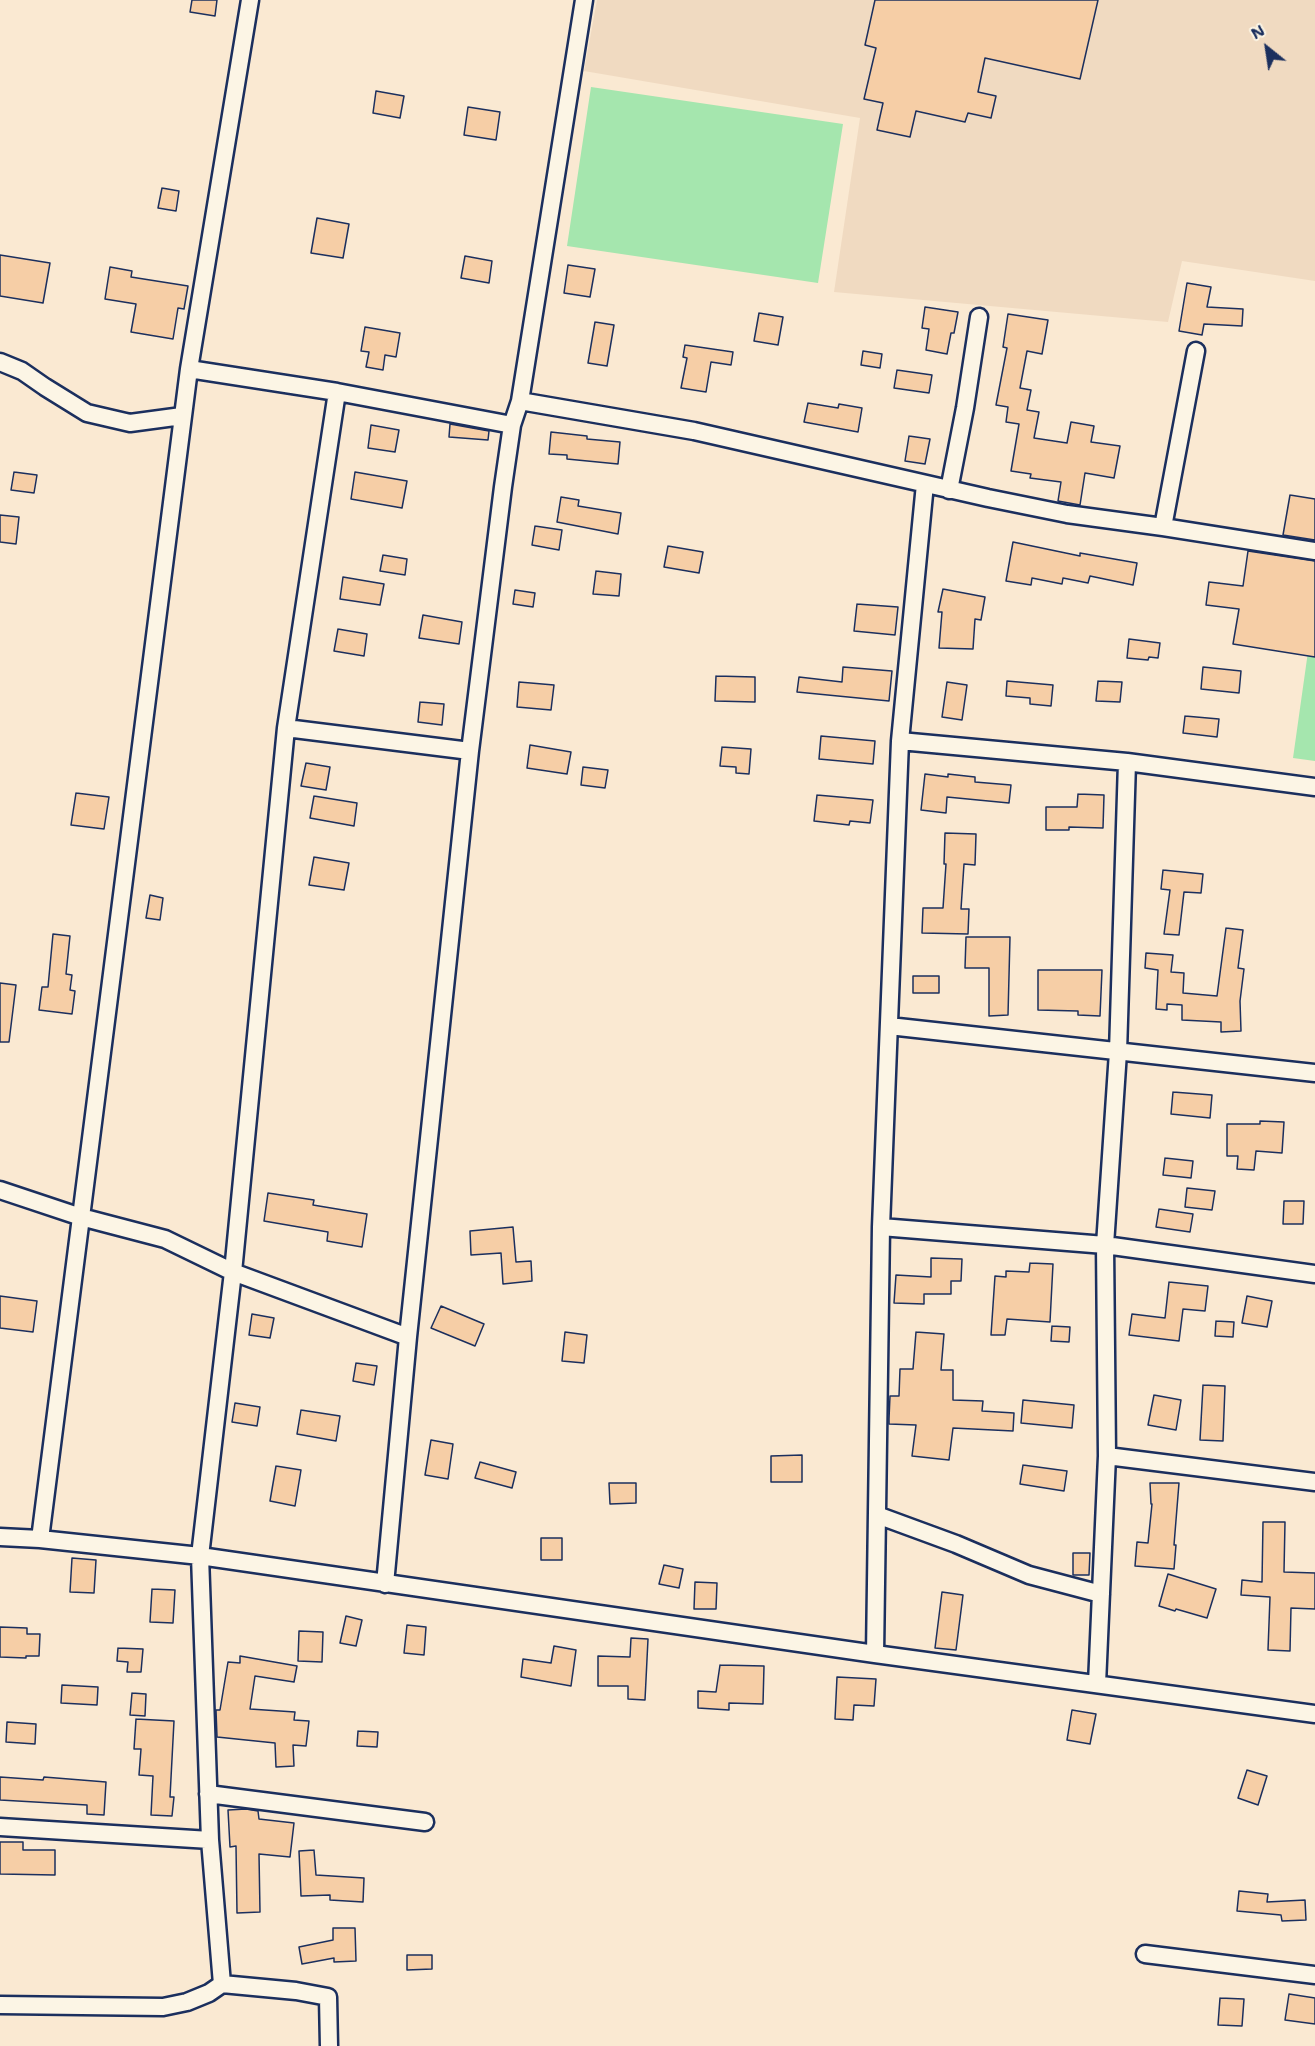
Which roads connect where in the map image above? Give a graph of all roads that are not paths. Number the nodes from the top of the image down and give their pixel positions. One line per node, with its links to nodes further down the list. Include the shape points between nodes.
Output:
1 (250, 0): 6 (street)
2 (584, 0): 8 (street)
3 (979, 317): 12 (street)
4 (1196, 351): 13 (street)
5 (0, 362): 9 (street, via 22,371 87,413 130,423)
6 (189, 369): 7 (street); 9 (street)
7 (336, 392): 10 (street); 15 (street)
8 (520, 401): 10 (street); 11 (street, via 694,431)
9 (182, 416): 24 (street)
10 (512, 425): 17 (street)
11 (925, 484): 12 (street); 16 (street)
12 (949, 490): 13 (street, via 1067,514)
13 (1163, 526): 14 (street)
14 (1315, 551)
15 (285, 728): 17 (street); 27 (street)
16 (900, 741): 18 (street); 20 (street)
17 (470, 750): 29 (street)
18 (1127, 762): 19 (street); 21 (street)
19 (1315, 787)
20 (889, 1026): 21 (street); 25 (street)
21 (1118, 1052): 22 (street); 26 (street)
22 (1315, 1073)
23 (0, 1190): 24 (street)
24 (81, 1217): 27 (street, via 165,1239); 34 (street)
25 (882, 1227): 26 (street); 32 (street)
26 (1105, 1245): 28 (street); 30 (street)
27 (233, 1272): 29 (street); 35 (street)
28 (1315, 1275)
29 (408, 1337): 36 (street)
30 (1107, 1456): 31 (street); 37 (street)
31 (1315, 1482)
32 (877, 1515): 37 (street, via 1029,1575); 38 (street)
33 (0, 1537): 34 (street)
34 (40, 1539): 35 (street)
35 (200, 1556): 36 (street); 41 (street)
36 (385, 1584): 38 (street)
37 (1101, 1594): 39 (street)
38 (875, 1654): 39 (street)
39 (1097, 1684): 40 (street)
40 (1315, 1714)
41 (208, 1794): 42 (street); 44 (street)
42 (425, 1822)
43 (0, 1827): 44 (street)
44 (210, 1840): 47 (street)
45 (1145, 1954): 46 (street)
46 (1315, 1975)
47 (222, 1984): 48 (street, via 187,2002 163,2007); 49 (street, via 328,1997)
48 (0, 2005)
49 (329, 2046)

